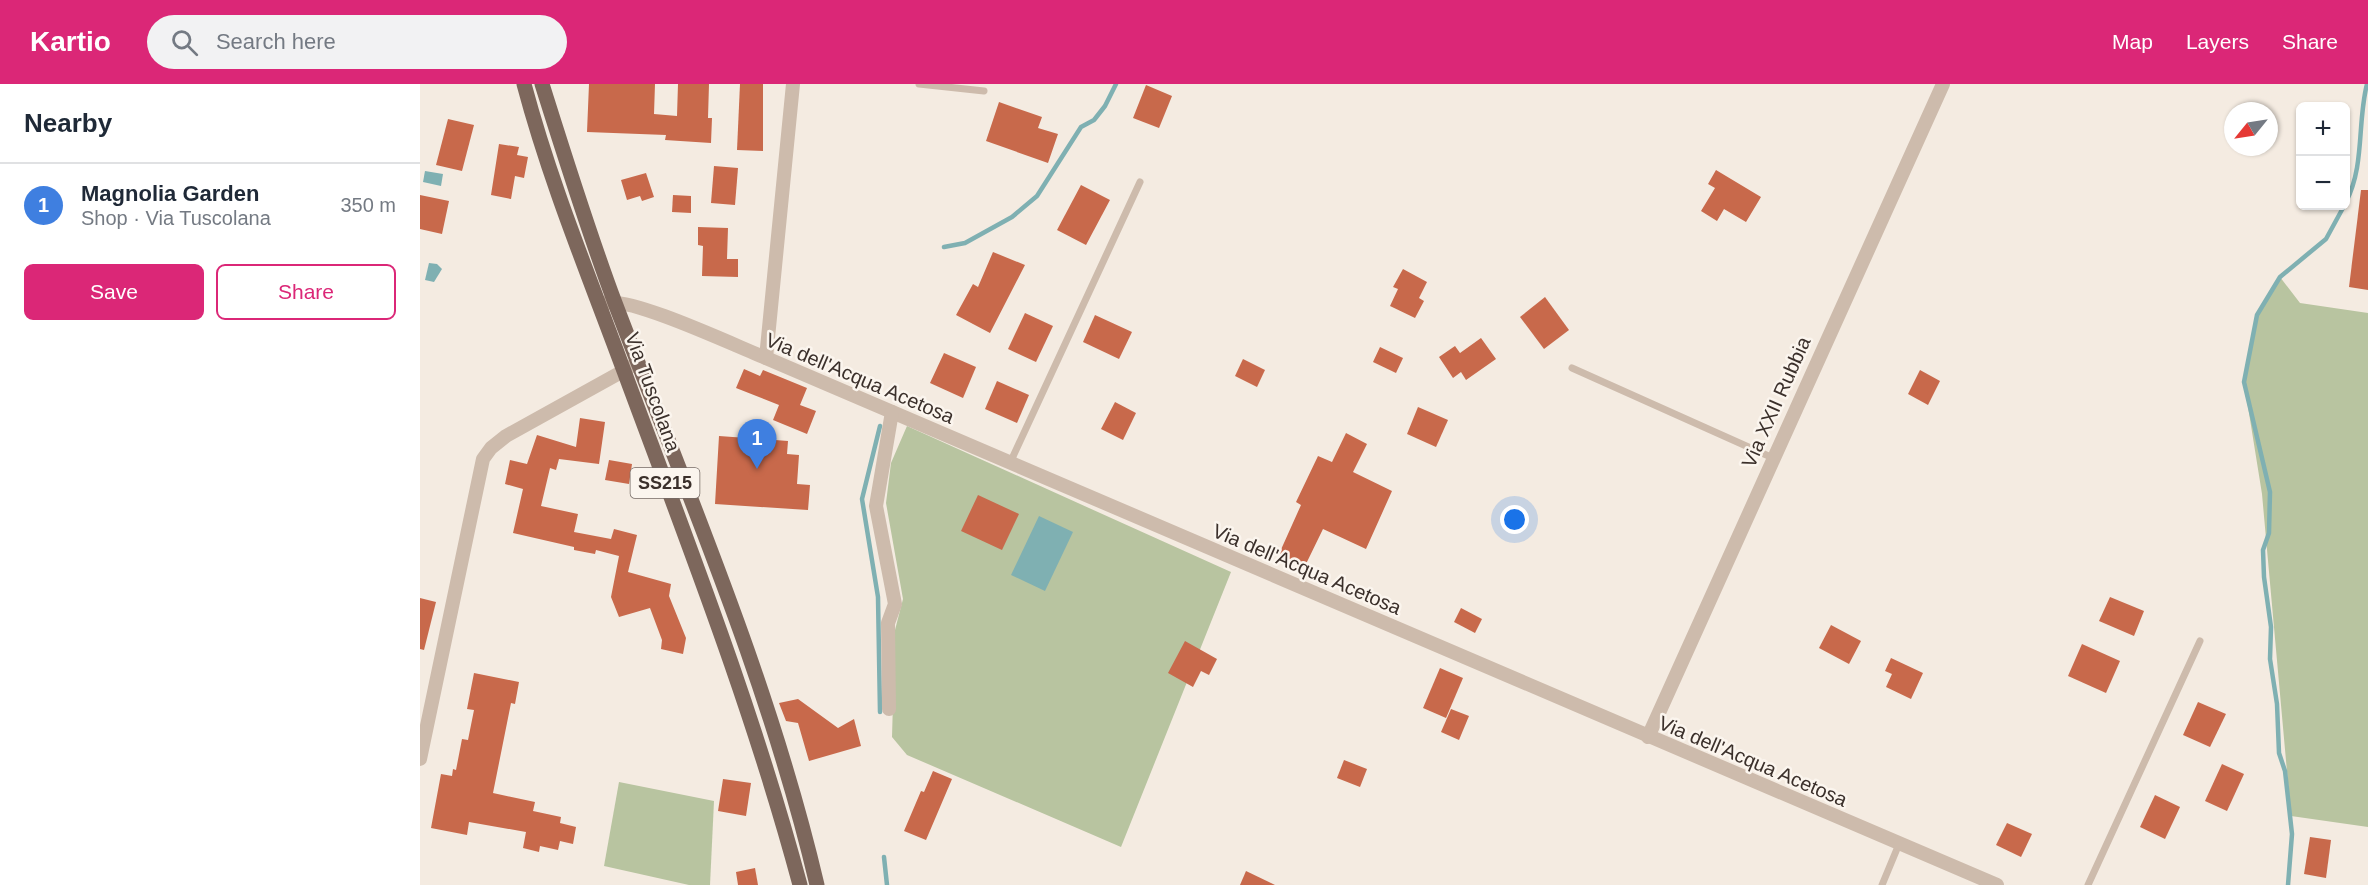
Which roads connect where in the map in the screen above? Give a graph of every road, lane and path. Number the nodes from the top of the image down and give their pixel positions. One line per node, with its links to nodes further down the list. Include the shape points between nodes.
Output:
1 (524, 84): 9 (main road, Via Tuscolana / SS215, via 534,124)
2 (542, 84): 8 (main road, Via Tuscolana / SS215)
3 (793, 84): 10 (street)
4 (920, 84): 6 (lane)
5 (1942, 84): 15 (street, Via XXII Rubbia)
6 (984, 91)
7 (1140, 182): 16 (lane)
8 (614, 301): 9 (street); 10 (street, Via dell'Acqua Acetosa); 11 (main road, Via Tuscolana / SS215)
9 (598, 306): 13 (main road, Via Tuscolana / SS215)
10 (766, 358): 14 (street, Via dell'Acqua Acetosa)
11 (638, 363): 13 (street); 23 (main road, Via Tuscolana / SS215, via 695,506 762,693)
12 (1572, 368): 15 (lane)
13 (624, 370): 20 (street, via 506,436 483,459); 22 (main road, Via Tuscolana / SS215, via 743,696)
14 (892, 412): 16 (street, Via dell'Acqua Acetosa); 18 (street, via 876,506 895,604 888,623)
15 (1773, 458): 19 (street, Via XXII Rubbia)
16 (1010, 463): 19 (street, Via dell'Acqua Acetosa)
17 (2200, 641): 26 (lane)
18 (889, 709)
19 (1648, 737): 21 (street, Via dell'Acqua Acetosa)
20 (420, 759)
21 (1899, 844): 24 (lane); 25 (street, Via dell'Acqua Acetosa)
22 (800, 885)
23 (816, 885)
24 (1882, 885)
25 (1997, 885)
26 (2088, 885)

